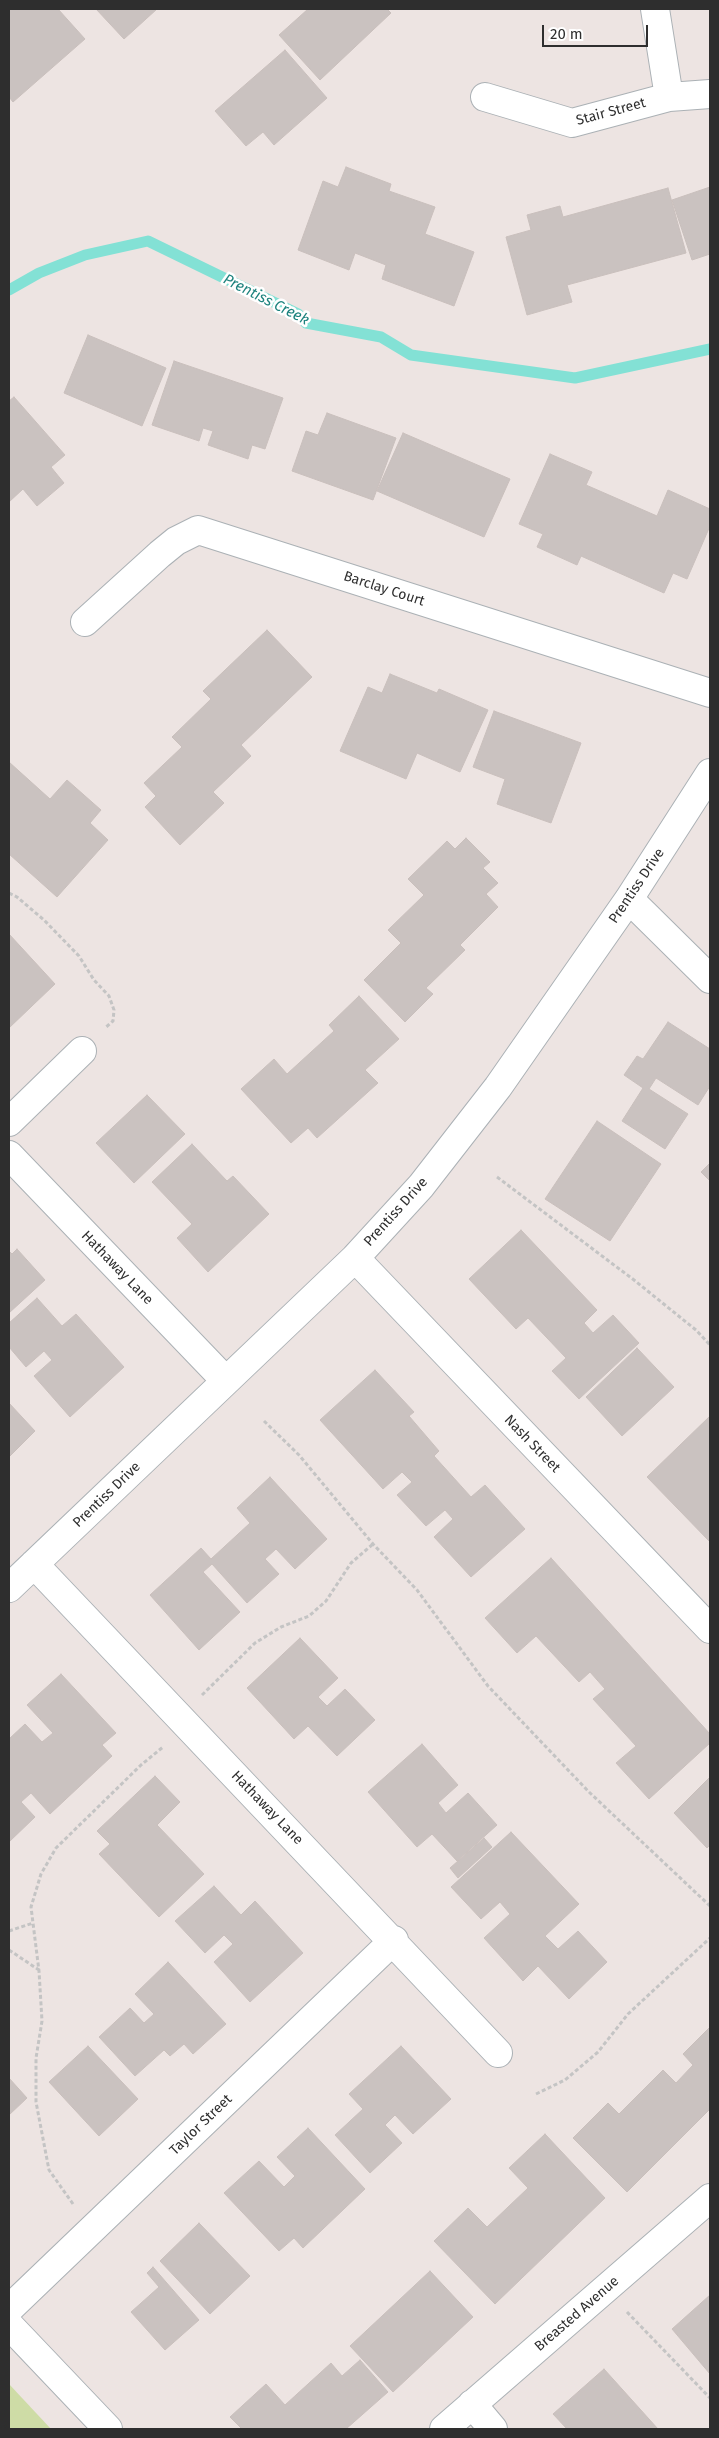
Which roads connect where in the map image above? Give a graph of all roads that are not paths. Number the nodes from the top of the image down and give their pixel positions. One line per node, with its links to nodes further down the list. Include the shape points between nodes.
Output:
1 (655, 9): 3 (street)
2 (710, 94): 3 (street, Stair Street)
3 (669, 96): 4 (street, Stair Street, via 572,123)
4 (484, 97)
5 (85, 622): 6 (street, Barclay Court, via 160,554 198,530)
6 (710, 693)
7 (710, 773): 8 (street, Prentiss Drive)
8 (629, 899): 9 (street); 13 (street, Prentiss Drive, via 498,1087 421,1186)
9 (710, 979)
10 (82, 1051): 11 (street)
11 (9, 1122)
12 (9, 1155): 14 (street, Hathaway Lane)
13 (355, 1258): 14 (street, Prentiss Drive); 17 (street, Nash Street)
14 (226, 1381): 15 (street, Prentiss Drive)
15 (34, 1564): 16 (street, Prentiss Drive); 18 (street, Hathaway Lane)
16 (9, 1588)
17 (710, 1629)
18 (394, 1940): 19 (street, Hathaway Lane); 21 (street, Taylor Street)
19 (498, 2053)
20 (710, 2198): 23 (street, Breasted Avenue)
21 (9, 2309)
22 (9, 2325): 24 (street)
23 (472, 2404): 25 (street, Breasted Avenue); 26 (street)
24 (108, 2429)
25 (444, 2429)
26 (493, 2429)

